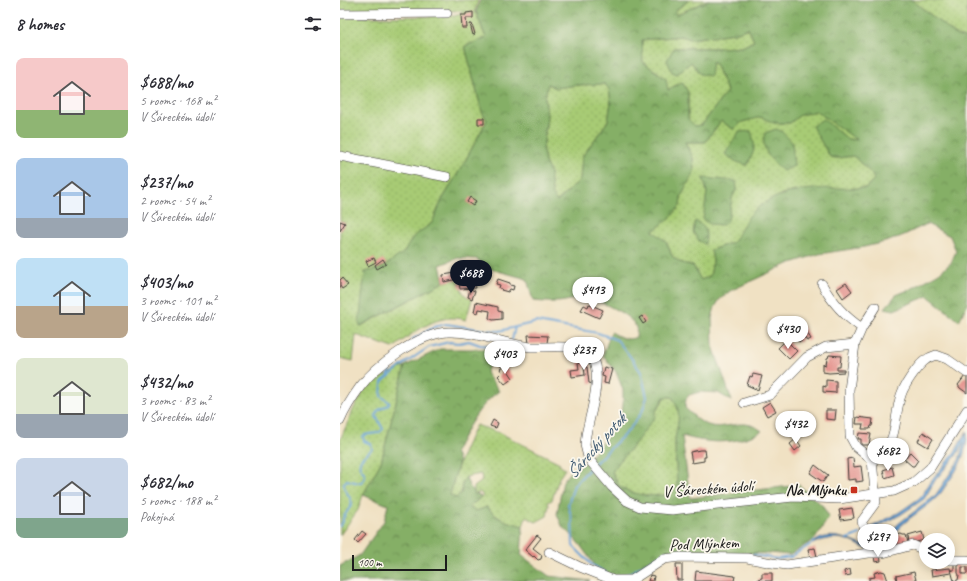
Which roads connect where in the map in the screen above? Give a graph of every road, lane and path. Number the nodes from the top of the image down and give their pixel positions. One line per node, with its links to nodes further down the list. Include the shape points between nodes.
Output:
1 (445, 13): 2 (street)
2 (340, 14)
3 (340, 156): 4 (street)
4 (447, 176)
5 (822, 284): 7 (street, via 838,310)
6 (874, 307): 7 (street)
7 (862, 328): 8 (street)
8 (855, 344): 10 (street, via 826,347 807,357 770,395); 13 (street, via 849,390 850,436 856,447)
9 (967, 373): 13 (street, via 947,359 936,355 923,361 906,383 901,395 893,437 888,448)
10 (744, 403)
11 (967, 410): 14 (street, V Šáreckém údolí, via 930,468 922,476 894,491)
12 (340, 421): 14 (street, V Šáreckém údolí, via 360,386 396,354 435,333 468,333 512,344 572,348 585,351 592,358 596,375 585,445 588,457 612,487 627,501 640,507 672,510 793,497 839,499)
13 (872, 460): 14 (street)
14 (875, 494): 16 (street, via 876,502 862,521)
15 (919, 549): 16 (street, Pod Mlýnkem, via 913,546 883,553)
16 (869, 550): 17 (street, Pod Mlýnkem, via 787,565 747,558 664,559 632,580 613,580)
17 (549, 552)
18 (955, 560): 19 (street)
19 (967, 560)

